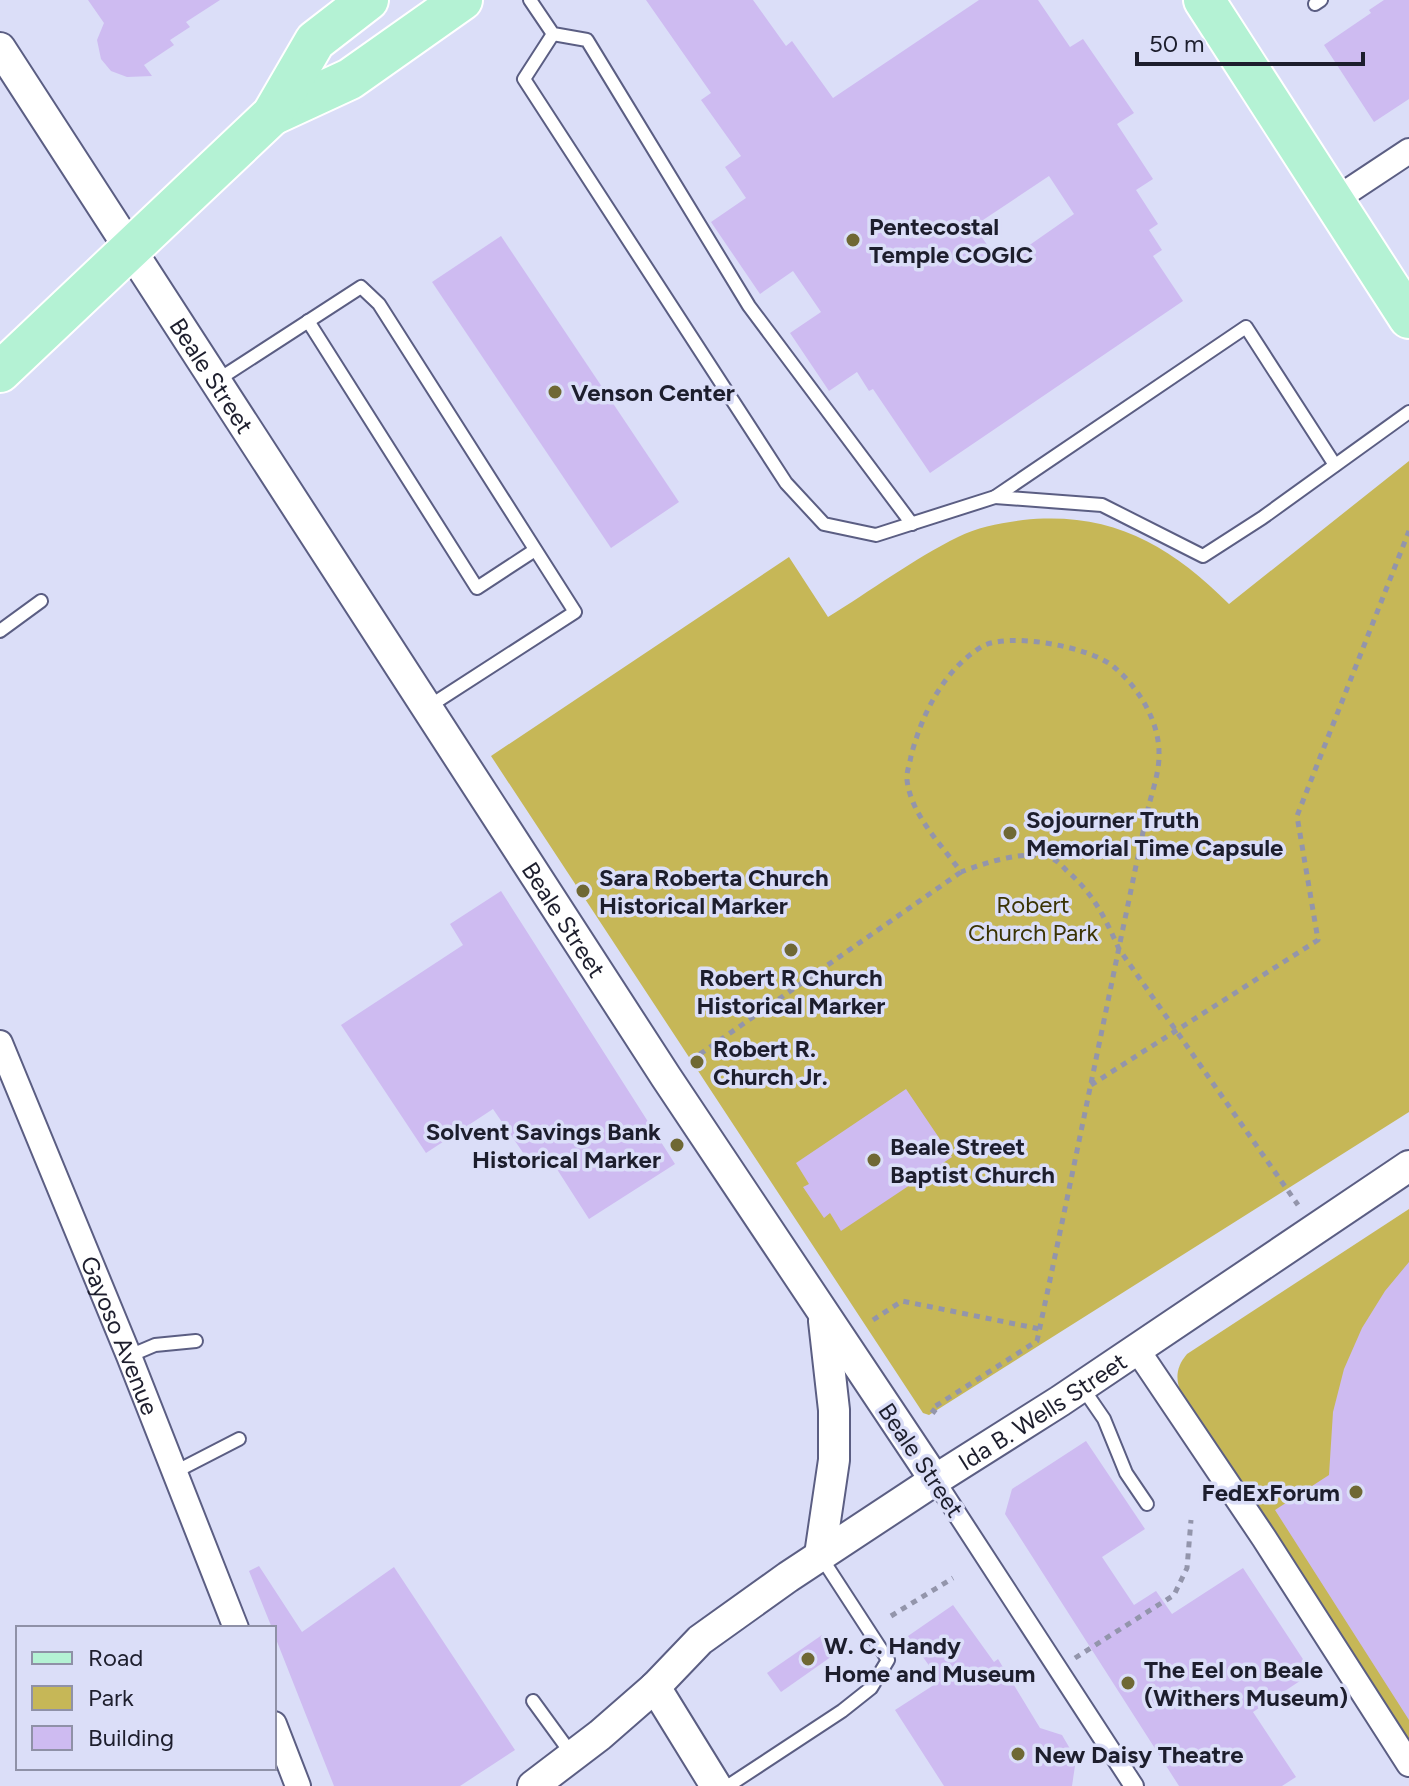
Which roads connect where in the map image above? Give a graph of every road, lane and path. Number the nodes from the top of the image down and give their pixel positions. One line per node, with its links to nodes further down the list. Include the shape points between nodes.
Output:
1 (368, 0): 7 (main road, via 315,41)
2 (462, 0): 7 (main road, via 350,79)
3 (530, 0): 5 (lane)
4 (1204, 0): 9 (main road)
5 (553, 34): 18 (lane, via 587,40 749,306); 18 (lane, via 524,79 786,483 824,524 876,535)
6 (0, 48): 10 (street, Beale Street)
7 (272, 115): 10 (main road)
8 (1409, 151): 9 (street)
9 (1332, 202): 11 (main road)
10 (131, 250): 13 (main road); 14 (street, Beale Street)
11 (1409, 318)
12 (308, 321): 14 (lane); 20 (lane, via 361,287 379,304); 20 (lane, via 477,588)
13 (5, 365)
14 (215, 381): 23 (street, Beale Street)
15 (1409, 412): 16 (lane)
16 (1335, 465): 17 (lane, via 1203,556 1102,505); 17 (lane, via 1246,327)
17 (995, 497): 18 (lane)
18 (912, 524)
19 (1409, 531): 26 (path, via 1297,816 1318,940)
20 (535, 550): 23 (lane, via 575,612)
21 (41, 601): 22 (lane)
22 (0, 631)
23 (428, 707): 28 (street, Beale Street)
24 (961, 872): 25 (path, via 1019,856 1053,859 1101,909); 25 (path, via 912,804 907,776 930,705 953,671 984,645 1020,641 1084,651 1112,665 1134,687 1154,722 1159,755); 28 (path)
25 (1119, 949): 26 (path); 29 (path)
26 (1176, 1031): 29 (path); 31 (path)
27 (0, 1043): 37 (street, Gayoso Avenue)
28 (666, 1077): 32 (street, Beale Street)
29 (1091, 1085): 34 (path)
30 (1409, 1166): 31 (street, Ida B. Wells Street)
31 (1315, 1228): 36 (street, Ida B. Wells Street)
32 (823, 1315): 42 (street, Beale Street); 45 (street, via 834,1460)
33 (873, 1320): 34 (path, via 902,1301)
34 (1040, 1329): 39 (path, via 1037,1341 931,1409)
35 (196, 1341): 37 (lane, via 155,1345)
36 (1136, 1348): 38 (street, Ida B. Wells Street); 54 (street)
37 (129, 1356): 41 (street, Gayoso Avenue)
38 (1082, 1387): 42 (street, Ida B. Wells Street); 43 (lane)
39 (936, 1413)
40 (239, 1439): 41 (lane)
41 (173, 1473): 48 (street, Gayoso Avenue)
42 (935, 1480): 45 (street, Ida B. Wells Street); 49 (street, Beale Street)
43 (1147, 1504)
44 (1191, 1520): 49 (path, via 1187,1568 1174,1595)
45 (820, 1555): 50 (street, Ida B. Wells Street, via 700,1640); 58 (lane, via 888,1660 871,1688 852,1703)
46 (953, 1578): 47 (path)
47 (891, 1616)
48 (235, 1626)
49 (1059, 1669): 59 (street, Beale Street)
50 (655, 1687): 53 (street, Ida B. Wells Street); 57 (street)
51 (533, 1701): 53 (lane)
52 (276, 1729): 55 (street)
53 (573, 1756): 56 (street, Ida B. Wells Street)
54 (1409, 1764)
55 (298, 1786)
56 (533, 1786)
57 (716, 1786)
58 (728, 1786)
59 (1134, 1786)

